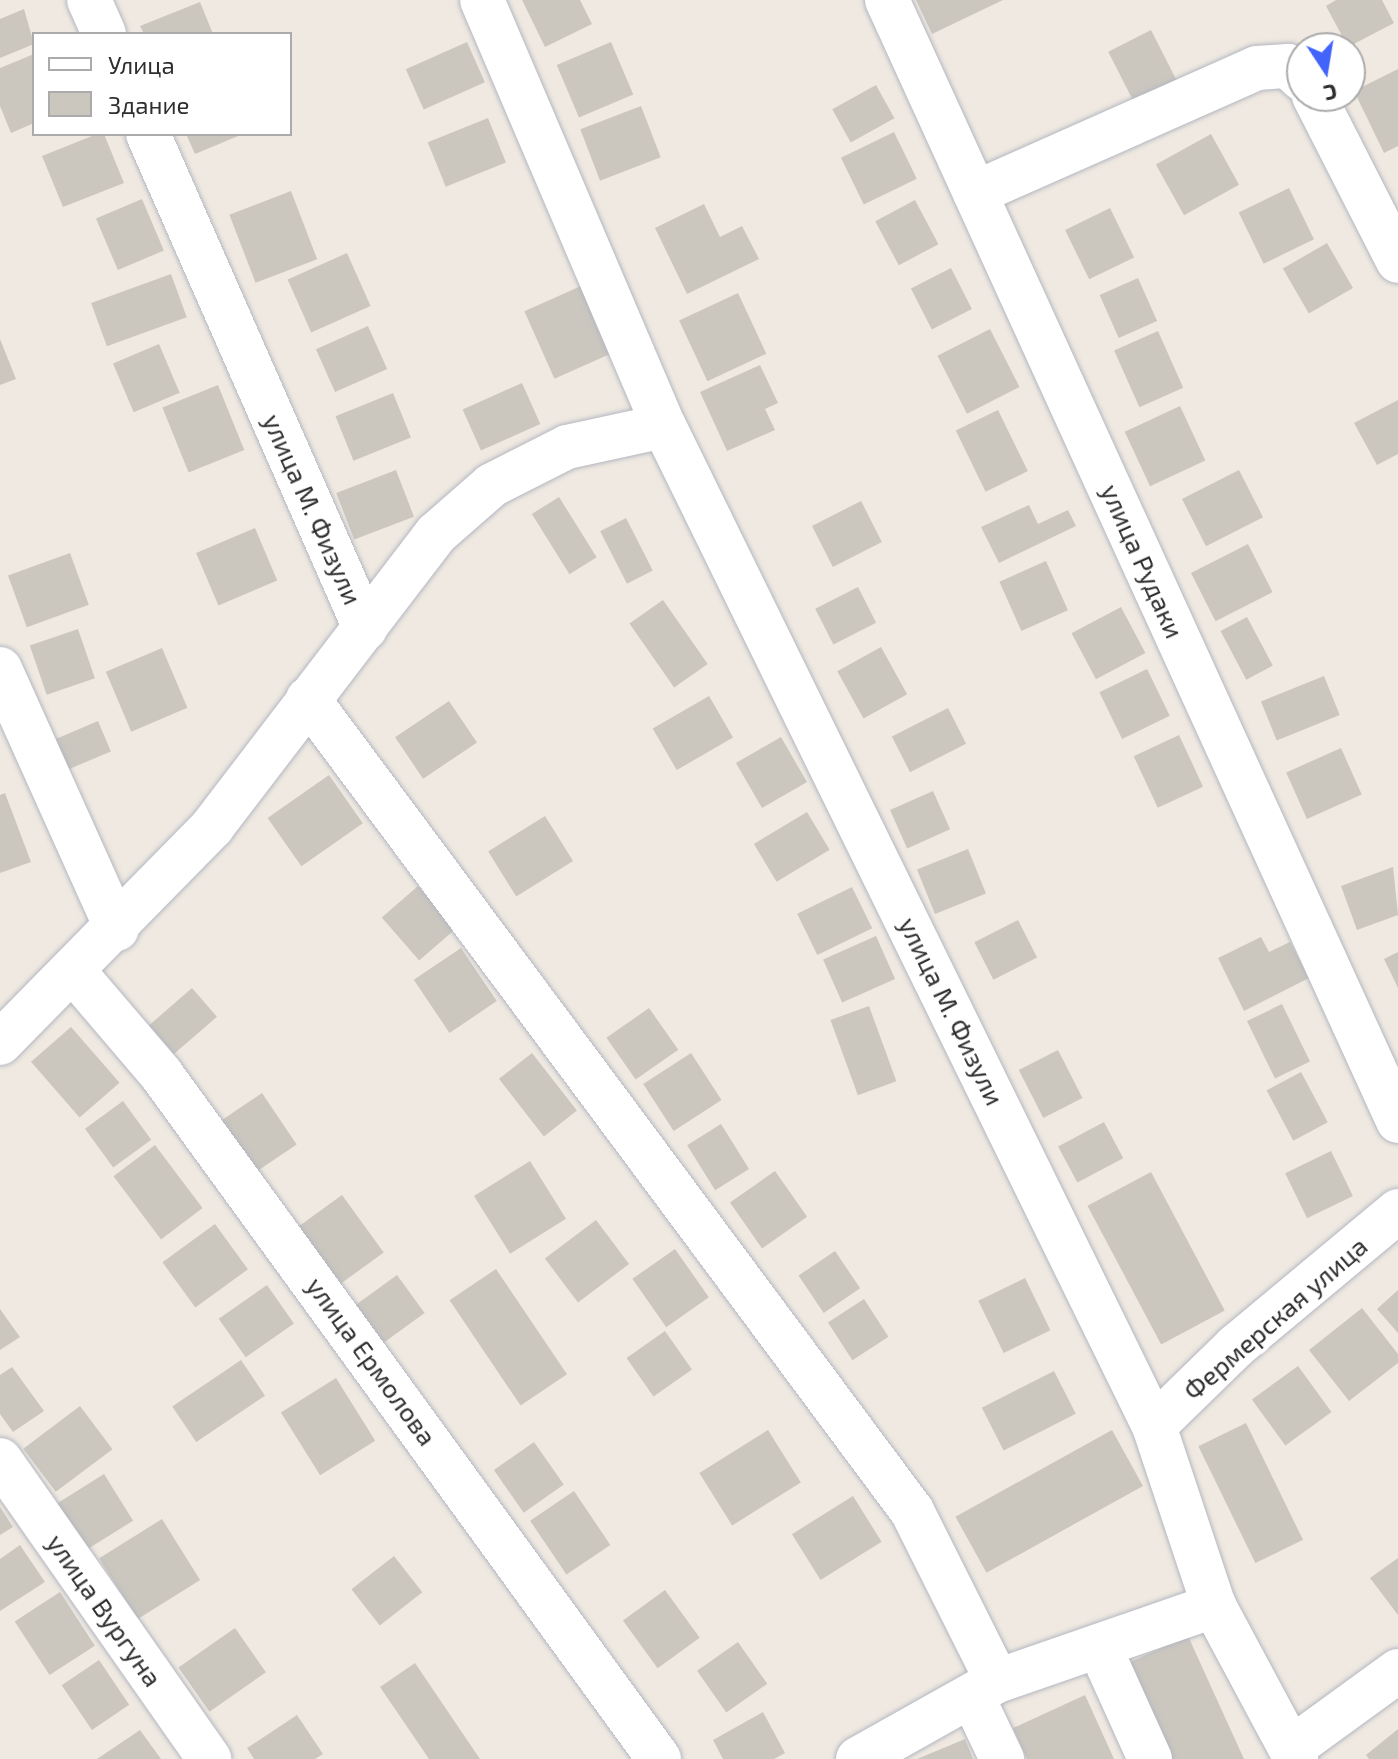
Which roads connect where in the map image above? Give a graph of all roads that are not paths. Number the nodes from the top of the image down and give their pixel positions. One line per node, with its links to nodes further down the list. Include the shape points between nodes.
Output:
1 (89, 0): 4 (street)
2 (482, 0): 10 (street, улица М. Физули)
3 (887, 0): 8 (street, улица Рудаки)
4 (103, 32)
5 (1286, 66): 8 (street, via 1257,68)
6 (1322, 112): 9 (street)
7 (149, 136): 11 (street, улица М. Физули)
8 (975, 193): 17 (street, улица Рудаки)
9 (1398, 261)
10 (664, 426): 11 (street, улица М. Физули, via 567,447 492,485 436,534); 19 (street, улица М. Физули)
11 (365, 628): 13 (street)
12 (0, 669): 14 (street)
13 (308, 699): 14 (street, via 212,827); 24 (street, via 912,1511)
14 (117, 929): 15 (street)
15 (74, 972): 16 (street); 28 (street, улица Ермолова, via 161,1074)
16 (0, 1043)
17 (1398, 1121)
18 (1398, 1211): 19 (street, Фермерская улица, via 1236,1346)
19 (1154, 1426): 21 (street, улица М. Физули)
20 (0, 1460): 27 (street, улица Вургуна)
21 (1214, 1606): 22 (street); 25 (street, улица М. Физули)
22 (1099, 1646): 24 (street); 30 (street)
23 (1398, 1671): 25 (street)
24 (985, 1688): 26 (street); 29 (street)
25 (1294, 1753)
26 (862, 1758)
27 (209, 1759)
28 (659, 1759)
29 (1002, 1759)
30 (1150, 1759)

